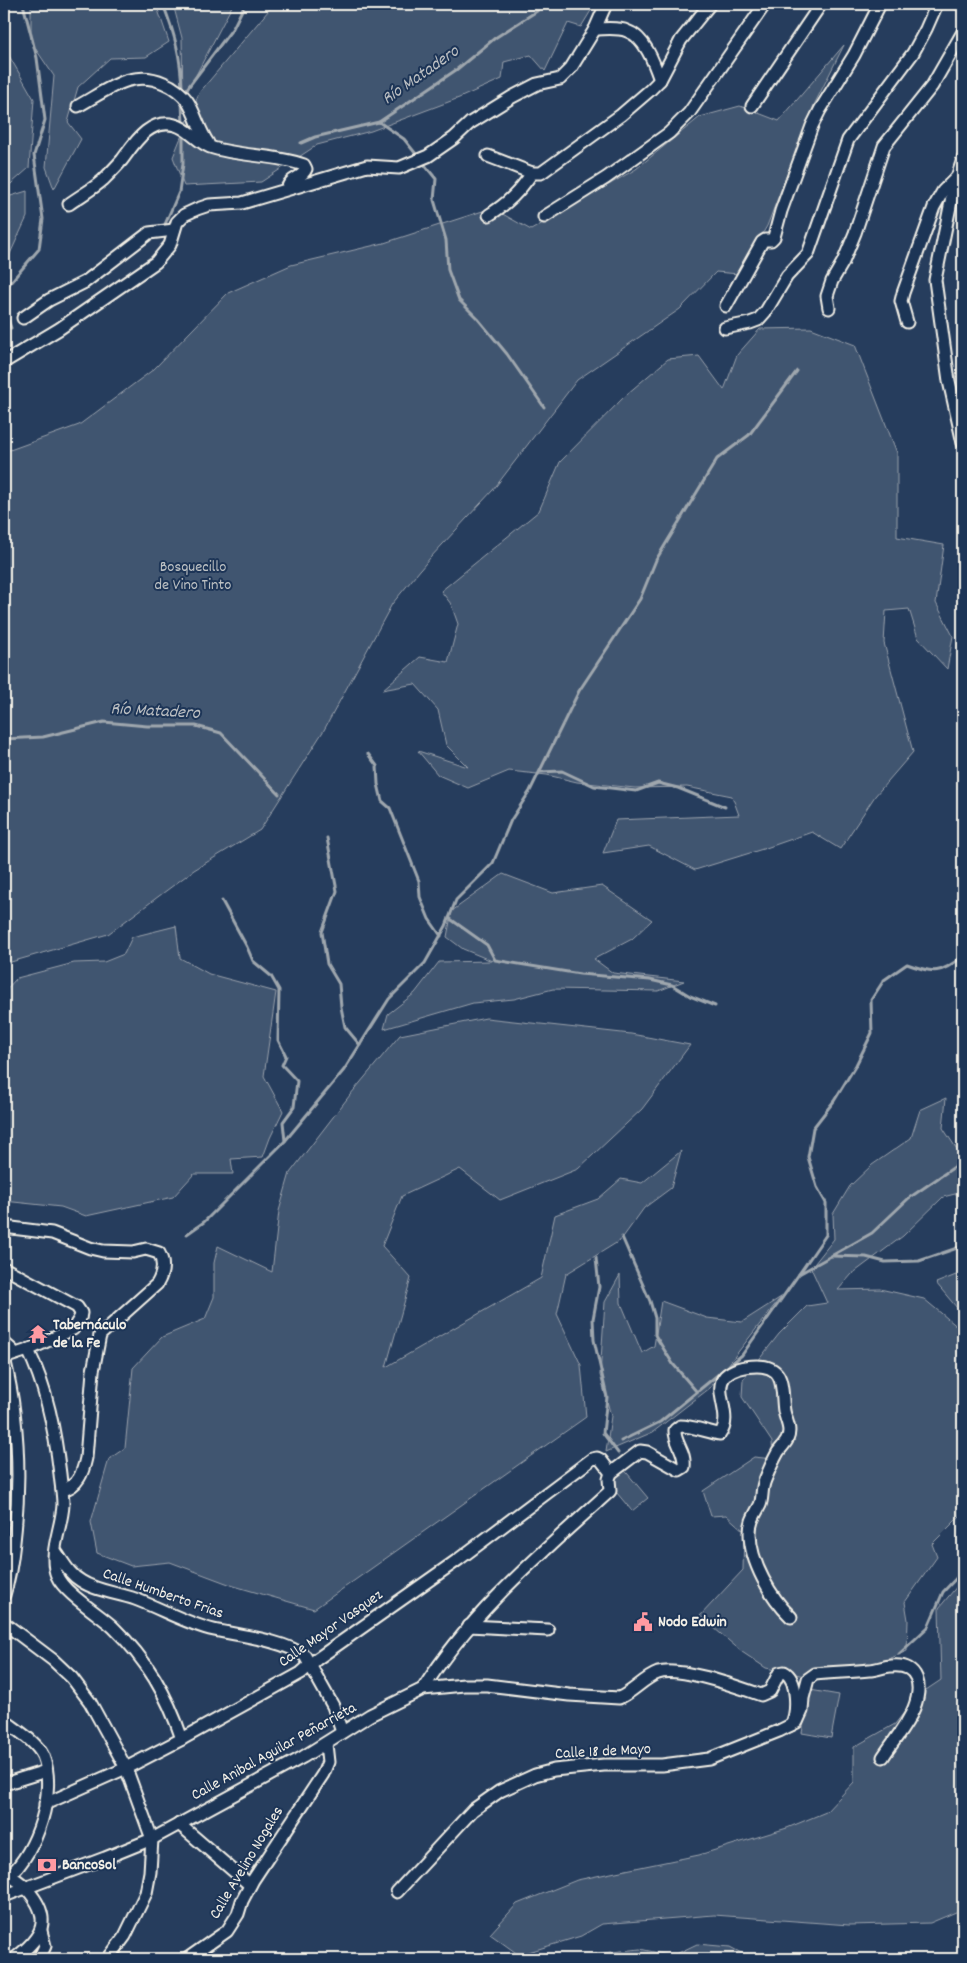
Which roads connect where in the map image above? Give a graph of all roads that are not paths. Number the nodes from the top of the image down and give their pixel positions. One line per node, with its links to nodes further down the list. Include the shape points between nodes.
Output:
1 (606, 4): 9 (street)
2 (710, 4): 11 (street, via 681,40)
3 (765, 4): 22 (street, via 689,113 670,133)
4 (822, 4): 13 (street)
5 (872, 4): 8 (street)
6 (880, 4): 8 (street)
7 (937, 4): 28 (street, via 913,53 848,140 808,254 787,276 758,320)
8 (874, 18): 24 (street, via 812,126 774,237 762,242)
9 (595, 29): 11 (street, via 626,30 638,37); 19 (street, via 564,76 536,84 512,97 470,123 428,156 399,168 367,166)
10 (963, 32): 25 (street, via 932,86 884,146 855,233 827,296)
11 (660, 80): 17 (street, via 621,115 541,173)
12 (78, 106): 14 (street, via 128,80 153,78 171,86 187,100 201,134)
13 (752, 106)
14 (211, 147): 19 (street, via 304,165 304,173 290,181); 20 (street, via 177,125 153,127 135,140 121,162 102,180)
15 (488, 156): 17 (street)
16 (963, 158): 18 (street)
17 (532, 173): 21 (street, via 509,202)
18 (958, 176): 27 (street, via 943,190 934,207 915,259 901,301); 30 (street, via 935,280 949,381)
19 (287, 189): 23 (street, via 242,203 197,208 177,222)
20 (69, 204)
21 (489, 215)
22 (544, 217)
23 (174, 230): 26 (street, via 149,232 85,282 49,300); 29 (street, via 170,245 156,262 59,329)
24 (726, 306)
25 (829, 308)
26 (23, 318)
27 (907, 322)
28 (725, 328)
29 (4, 362)
30 (963, 443)
31 (4, 1227): 37 (street, via 52,1233 103,1251 146,1249 159,1253 163,1267 157,1284 102,1332 93,1371 83,1472 74,1484)
32 (4, 1268): 33 (street)
33 (80, 1314): 34 (street, via 73,1329); 35 (street, via 64,1329)
34 (28, 1350): 35 (street); 37 (street, via 48,1405)
35 (7, 1353): 39 (street, via 18,1452 17,1517 12,1567)
36 (611, 1473): 40 (street, via 640,1451 679,1470 684,1467 685,1459 675,1430 680,1426 690,1426 720,1434 726,1419 721,1386 724,1378 747,1366 767,1366 774,1370 781,1381 784,1410 790,1427 788,1440 762,1487 762,1499 751,1522 750,1534 765,1585); 42 (street, via 608,1479 610,1491 508,1585); 44 (street, Calle Mayor Vasquez, via 601,1460 592,1459)
37 (62, 1490): 38 (street)
38 (56, 1552): 44 (street, Calle Humberto Frias, via 67,1570 90,1586 135,1599 208,1628 284,1644 305,1656); 49 (street, via 58,1577 142,1658 162,1688)
39 (4, 1595)
40 (791, 1617)
41 (4, 1623): 52 (street, via 72,1678 90,1702)
42 (469, 1626): 43 (street); 45 (street)
43 (548, 1630)
44 (311, 1665): 48 (street, Calle Humberto Frias, via 333,1706); 49 (street, Calle Mayor Vasquez)
45 (423, 1689): 47 (street, Calle Anibal Aguilar Peñarrieta, via 487,1685 619,1698 664,1671 697,1676 761,1694 770,1691 779,1673 784,1672 791,1679 796,1703 796,1713); 48 (street, Calle Anibal Aguilar Peñarrieta)
46 (4, 1720): 53 (street, via 39,1749)
47 (790, 1725): 51 (street, via 797,1722 808,1679 815,1674 905,1667 919,1680 919,1689 914,1708); 61 (street, Calle 18 de Mayo, via 701,1761 554,1770 518,1782 473,1810)
48 (342, 1732): 50 (street, Calle Anibal Aguilar Peñarrieta)
49 (182, 1739): 52 (street, Calle Mayor Vasquez)
50 (326, 1744): 56 (street, Calle Anibal Aguilar Peñarrieta); 59 (street, Calle Avelino Nogales, via 328,1762 323,1774)
51 (883, 1757)
52 (126, 1768): 55 (street, Calle Mayor Vasquez); 57 (street)
53 (46, 1771): 54 (street); 55 (street)
54 (4, 1784)
55 (45, 1804): 58 (street, via 36,1837 20,1863)
56 (179, 1824): 57 (street, Calle Anibal Aguilar Peñarrieta); 59 (street)
57 (152, 1839): 60 (street, Calle Anibal Aguilar Peñarrieta); 67 (street, via 146,1894 125,1936)
58 (6, 1874): 60 (street)
59 (250, 1885): 64 (street, Calle Avelino Nogales, via 227,1931)
60 (26, 1887): 62 (street, Calle Anibal Aguilar Peñarrieta); 63 (street, via 41,1911)
61 (397, 1892)
62 (4, 1896)
63 (41, 1931): 65 (street, via 32,1944); 66 (street, via 45,1946)
64 (199, 1950): 68 (street, Calle Avelino Nogales); 69 (street)
65 (14, 1959)
66 (40, 1959)
67 (108, 1959)
68 (187, 1959)
69 (207, 1959)

